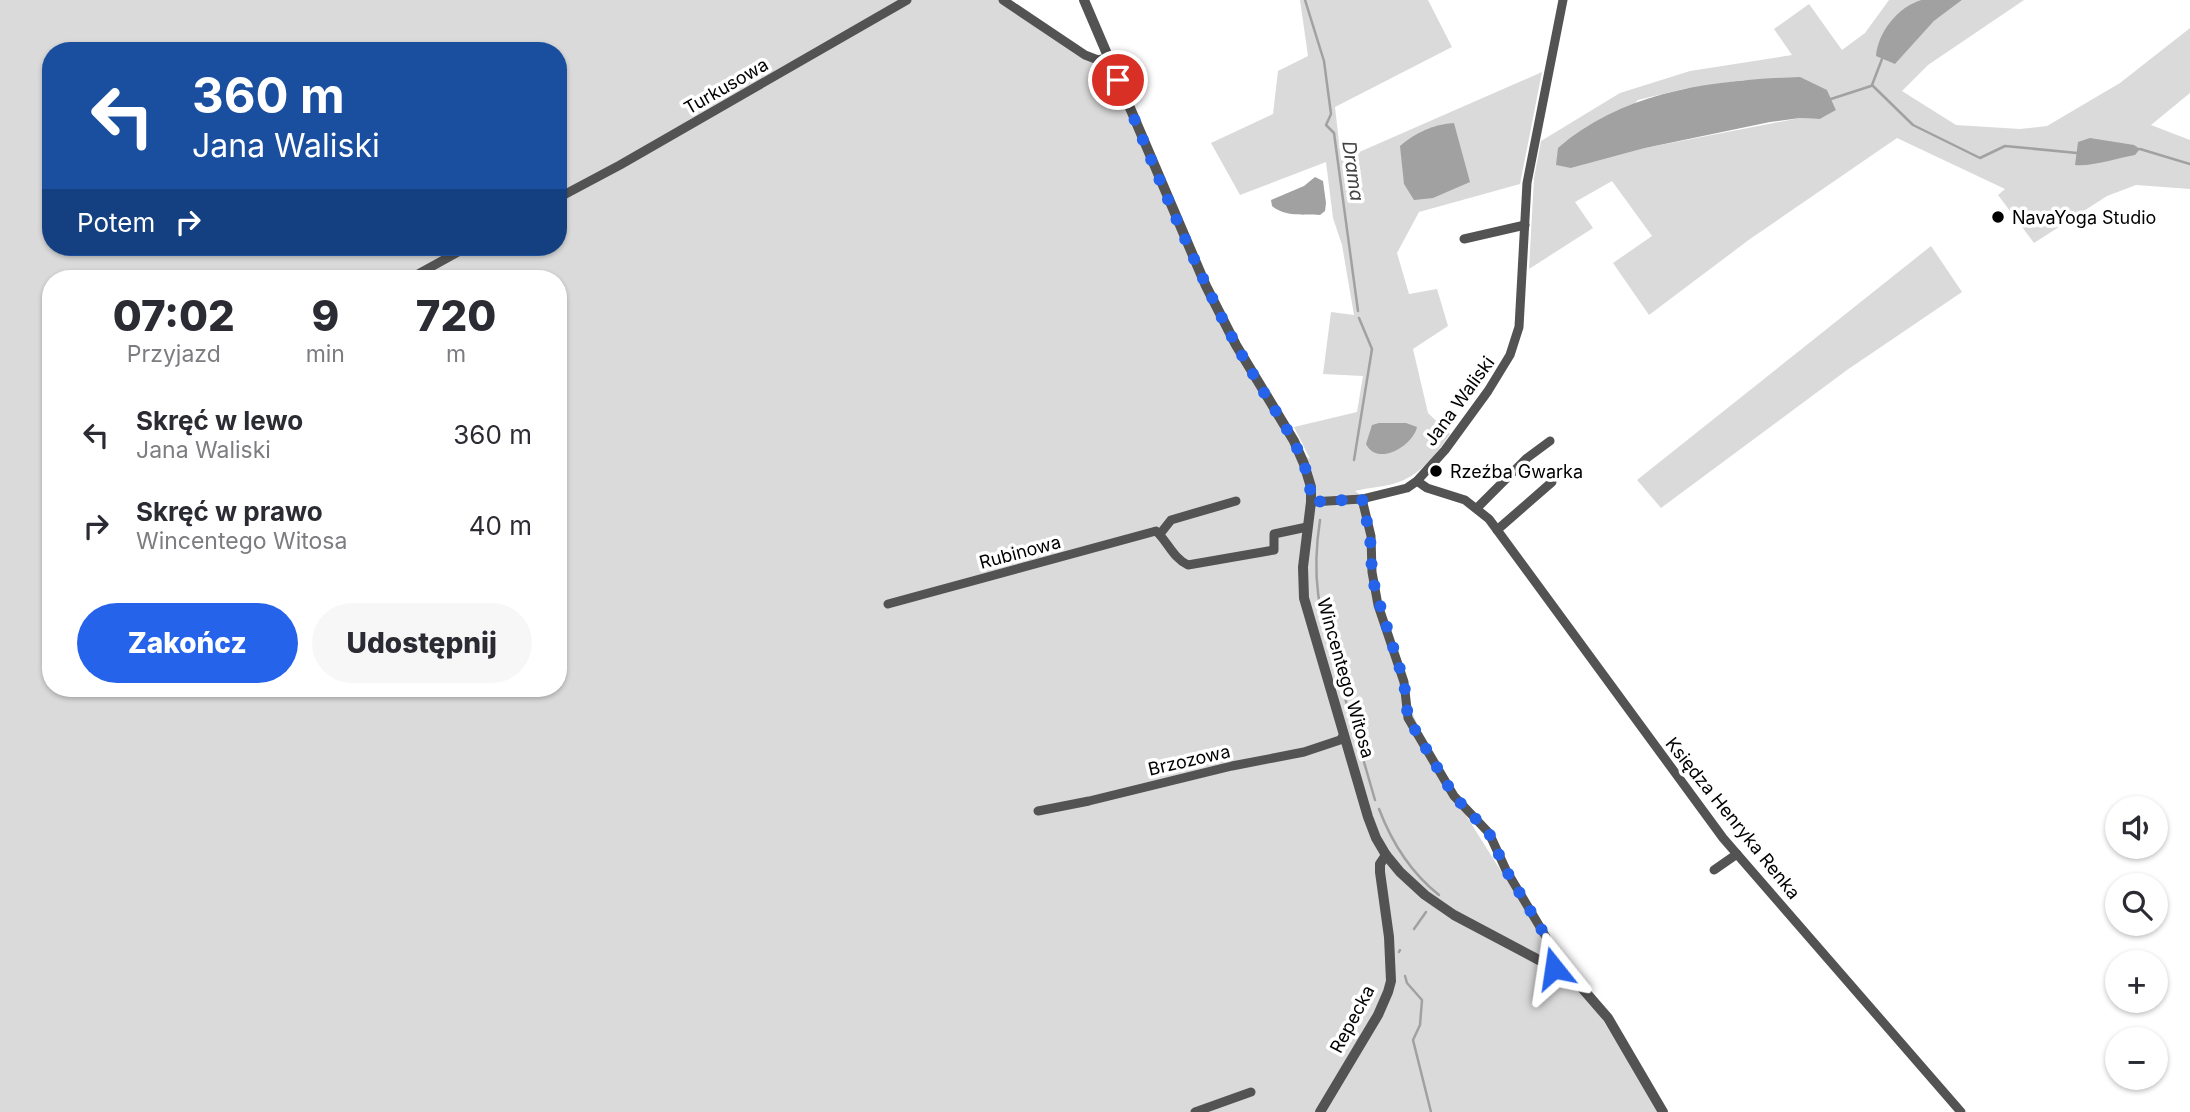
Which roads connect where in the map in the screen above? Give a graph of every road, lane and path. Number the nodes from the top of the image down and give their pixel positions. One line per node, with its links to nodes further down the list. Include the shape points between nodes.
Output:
1 (907, 0): 6 (street, Turkusowa)
2 (1003, 0): 5 (street, via 1085,55 1098,60)
3 (1084, 0): 5 (street, Wincentego Witosa)
4 (1563, 0): 7 (street, Jana Waliski, via 1527,183)
5 (1108, 57): 16 (street, Wincentego Witosa, via 1206,286 1294,441 1311,487)
6 (567, 193)
7 (1525, 225): 8 (street); 12 (street, Jana Waliski, via 1516,342 1488,391)
8 (1464, 239)
9 (451, 256): 10 (street)
10 (425, 270)
11 (1550, 441): 17 (street)
12 (1417, 481): 14 (street, Jana Waliski, via 1394,493); 17 (street, Księdza Henryka Renka)
13 (1552, 482): 19 (street)
14 (1362, 499): 16 (street, Jana Waliski); 27 (street, via 1378,605 1404,682 1408,718 1454,796 1489,833 1546,937)
15 (1236, 501): 20 (street, Rubinowa, via 1171,520)
16 (1311, 502): 18 (street, Wincentego Witosa)
17 (1478, 509): 19 (street, Księdza Henryka Renka)
18 (1307, 527): 20 (street, via 1274,534 1274,550 1188,565); 22 (street, Wincentego Witosa, via 1304,598)
19 (1497, 530): 24 (street, Księdza Henryka Renka)
20 (1160, 534): 21 (street, Rubinowa, via 1156,531)
21 (888, 604)
22 (1344, 735): 23 (street, Brzozowa, via 1304,752); 25 (street, Wincentego Witosa, via 1368,817)
23 (1038, 811)
24 (1737, 853): 26 (street); 32 (street, Księdza Henryka Renka)
25 (1386, 855): 27 (street, Wincentego Witosa, via 1425,895 1454,915); 30 (street, Repecka, via 1380,872 1391,981 1378,1015)
26 (1714, 870)
27 (1554, 968): 31 (street, Wincentego Witosa, via 1582,988 1608,1018)
28 (1251, 1092): 29 (street)
29 (1195, 1112)
30 (1320, 1112)
31 (1663, 1112)
32 (1961, 1112)

